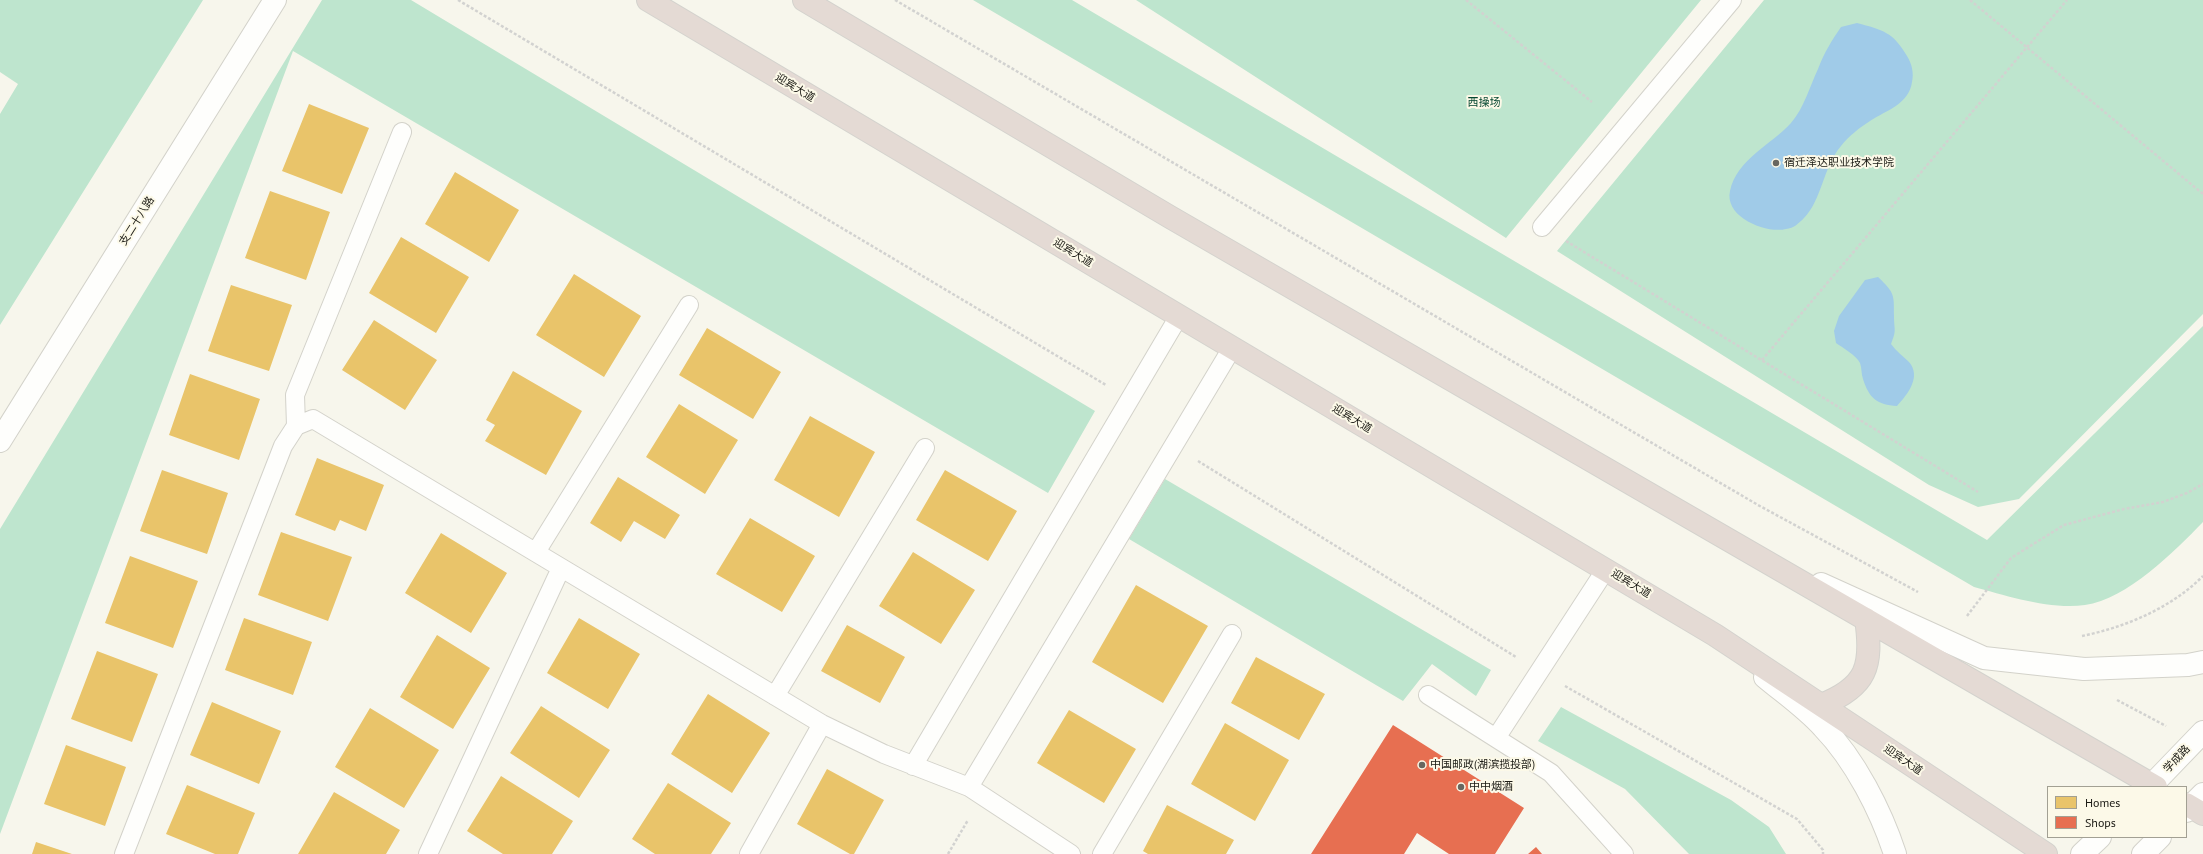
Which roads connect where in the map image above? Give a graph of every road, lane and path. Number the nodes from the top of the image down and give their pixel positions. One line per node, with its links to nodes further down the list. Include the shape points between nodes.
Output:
1 (275, 0): 19 (main road, 支二十八路)
2 (648, 0): 15 (highway, 迎宾大道)
3 (804, 0): 24 (highway, via 1170,217)
4 (894, 0): 28 (path, via 1758,505)
5 (1466, 0): 10 (path)
6 (1732, 0): 13 (lane)
7 (1970, 0): 9 (path)
8 (2067, 0): 9 (path)
9 (2027, 48): 12 (path); 17 (path)
10 (1592, 102)
11 (402, 132): 18 (lane, via 295,395)
12 (2203, 194)
13 (1542, 226): 17 (path)
14 (688, 304): 23 (lane)
15 (1178, 316): 16 (highway, 迎宾大道); 42 (lane)
16 (1232, 348): 26 (highway, 迎宾大道); 44 (lane)
17 (1762, 360): 22 (path)
18 (296, 426): 23 (lane, via 314,419); 47 (lane, via 283,446)
19 (0, 441)
20 (925, 448): 36 (lane)
21 (2203, 484): 30 (path, via 2188,493 2163,502 2124,509 2064,525 2011,558 1966,618)
22 (1978, 492)
23 (536, 552): 25 (lane)
24 (1755, 554): 29 (highway); 34 (main road, via 1984,658 2084,669)
25 (561, 568): 36 (lane); 48 (lane)
26 (1606, 569): 33 (highway, 迎宾大道); 41 (lane)
27 (2203, 576): 31 (path, via 2186,592)
28 (1924, 595)
29 (1866, 619): 38 (highway, via 1870,644 1860,682 1842,697); 43 (highway)
30 (1972, 621)
31 (2132, 622)
32 (1232, 634): 52 (lane)
33 (1715, 635): 38 (highway, 迎宾大道); 54 (main road, via 1823,727 1858,772)
34 (2198, 659)
35 (1428, 694): 41 (lane)
36 (775, 696): 39 (lane)
37 (2110, 696): 40 (path)
38 (1821, 705): 55 (highway, 迎宾大道)
39 (822, 724): 42 (lane); 49 (lane)
40 (2198, 737): 43 (main road, 学成路)
41 (1496, 738): 53 (lane, via 1550,773)
42 (913, 766): 44 (lane)
43 (2153, 786)
44 (975, 791): 50 (path); 51 (lane)
45 (2099, 838): 56 (main road)
46 (2159, 838): 57 (main road)
47 (124, 854)
48 (428, 854)
49 (749, 854)
50 (948, 854)
51 (1071, 854)
52 (1102, 854)
53 (1624, 854)
54 (1895, 854)
55 (2046, 854)
56 (2082, 854)
57 (2143, 854)

